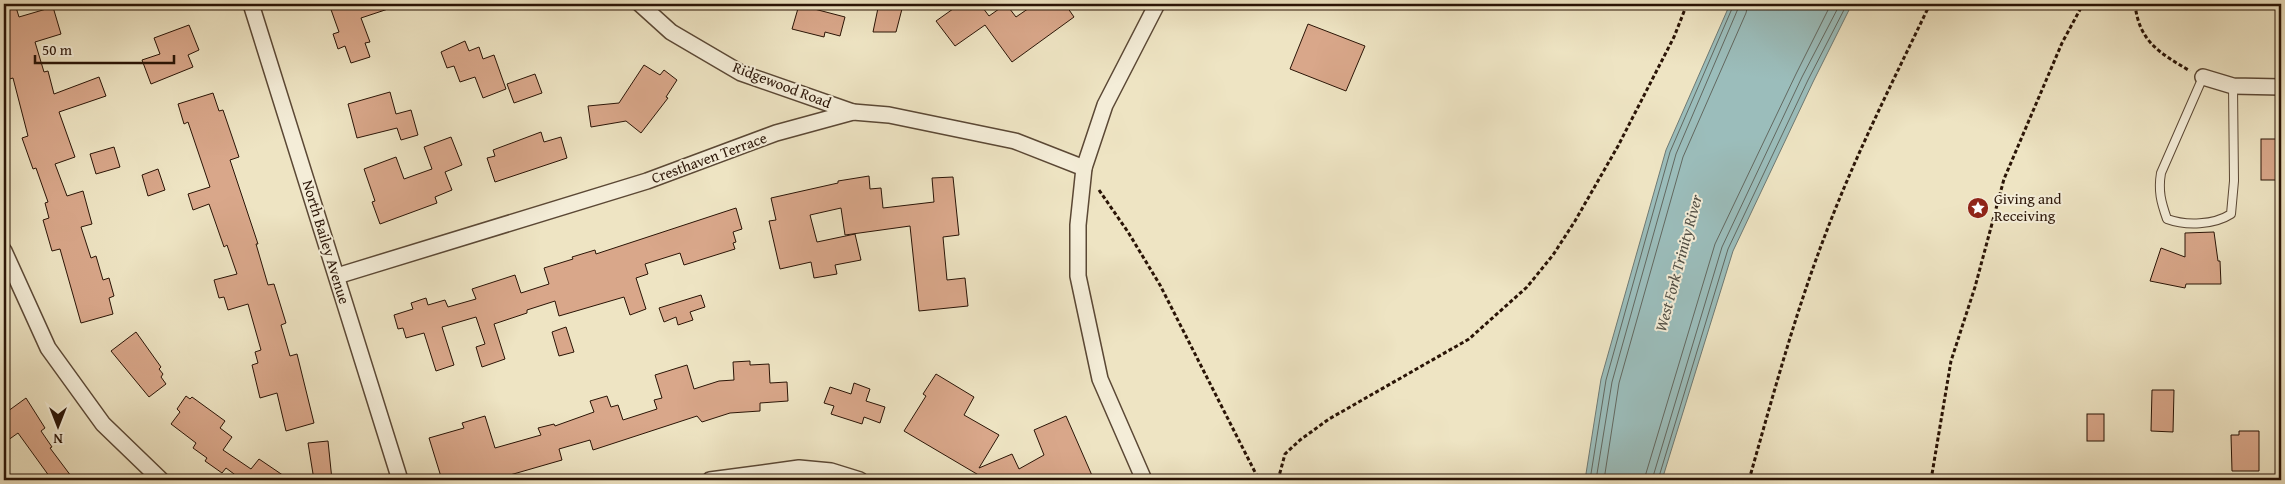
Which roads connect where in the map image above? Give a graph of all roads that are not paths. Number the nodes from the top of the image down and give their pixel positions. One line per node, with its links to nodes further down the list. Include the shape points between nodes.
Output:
1 (252, 4): 10 (street, North Bailey Avenue)
2 (640, 4): 7 (street, Ridgewood Road, via 671,32 741,73)
3 (1156, 4): 8 (street, via 1105,105)
4 (2203, 77): 5 (street); 5 (lane, via 2161,173 2158,188 2167,219 2213,221 2231,214)
5 (2233, 86): 6 (street)
6 (2281, 87)
7 (853, 112): 8 (street, Cresthaven Terrace, via 889,115 1015,141); 10 (street, Cresthaven Terrace, via 776,133 647,181)
8 (1084, 168): 15 (street, via 1078,225 1078,276 1100,379)
9 (4, 251): 11 (street, via 48,348 103,424)
10 (337, 276): 12 (street, North Bailey Avenue)
11 (160, 480)
12 (400, 480)
13 (710, 480): 14 (street, via 799,468 831,470)
14 (860, 480)
15 (1144, 480)

